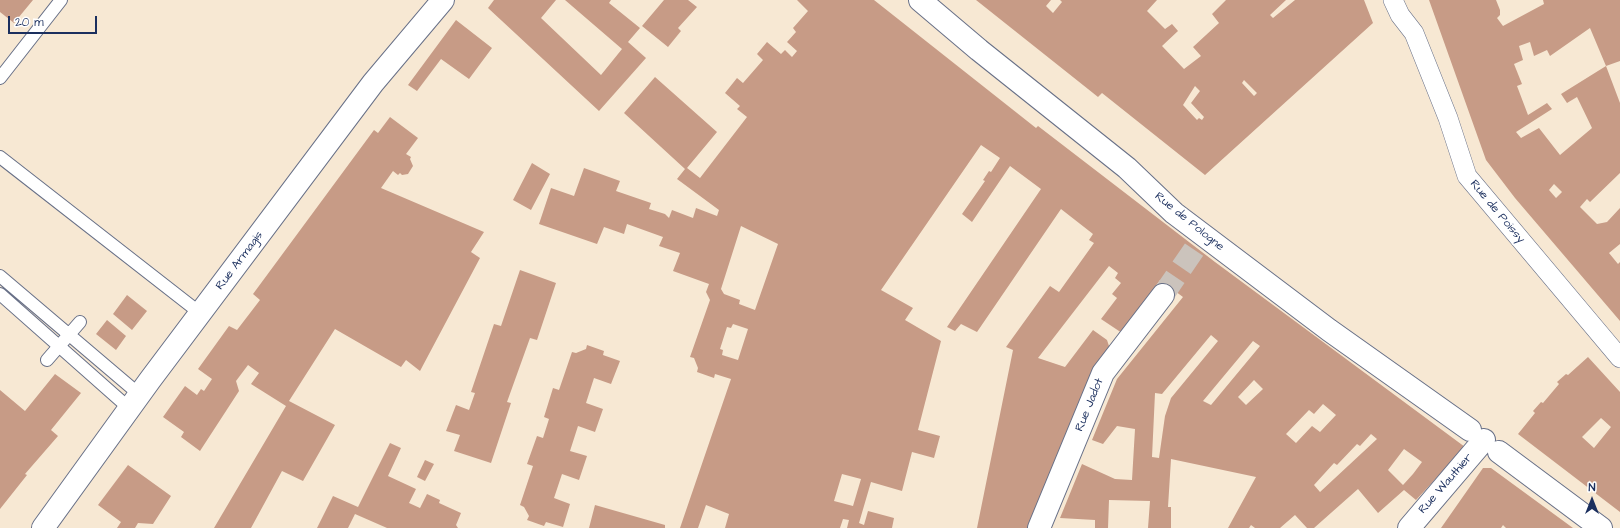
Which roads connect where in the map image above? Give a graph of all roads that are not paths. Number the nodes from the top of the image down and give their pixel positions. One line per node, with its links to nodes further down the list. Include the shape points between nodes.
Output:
1 (62, 0): 5 (lane)
2 (443, 0): 10 (street, Rue Armagis, via 373,83)
3 (920, 0): 17 (street, Rue de Pologne, via 1127,168 1174,213 1329,330)
4 (1393, 0): 14 (street, Rue de Poissy, via 1400,15 1414,33 1448,118 1467,176)
5 (0, 78)
6 (0, 157): 10 (lane)
7 (0, 276): 12 (lane)
8 (0, 294): 13 (lane)
9 (1163, 295): 21 (street, Rue Jadot, via 1103,373)
10 (200, 313): 16 (street, Rue Armagis)
11 (80, 322): 12 (lane)
12 (70, 334): 13 (lane); 16 (lane)
13 (59, 345): 15 (lane); 16 (lane)
14 (1620, 358)
15 (47, 360)
16 (135, 402): 20 (street, Rue Armagis)
17 (1484, 441): 18 (street, Rue de Pologne); 19 (street, Rue Wauthier)
18 (1592, 525)
19 (1407, 527)
20 (43, 528)
21 (1039, 528)

